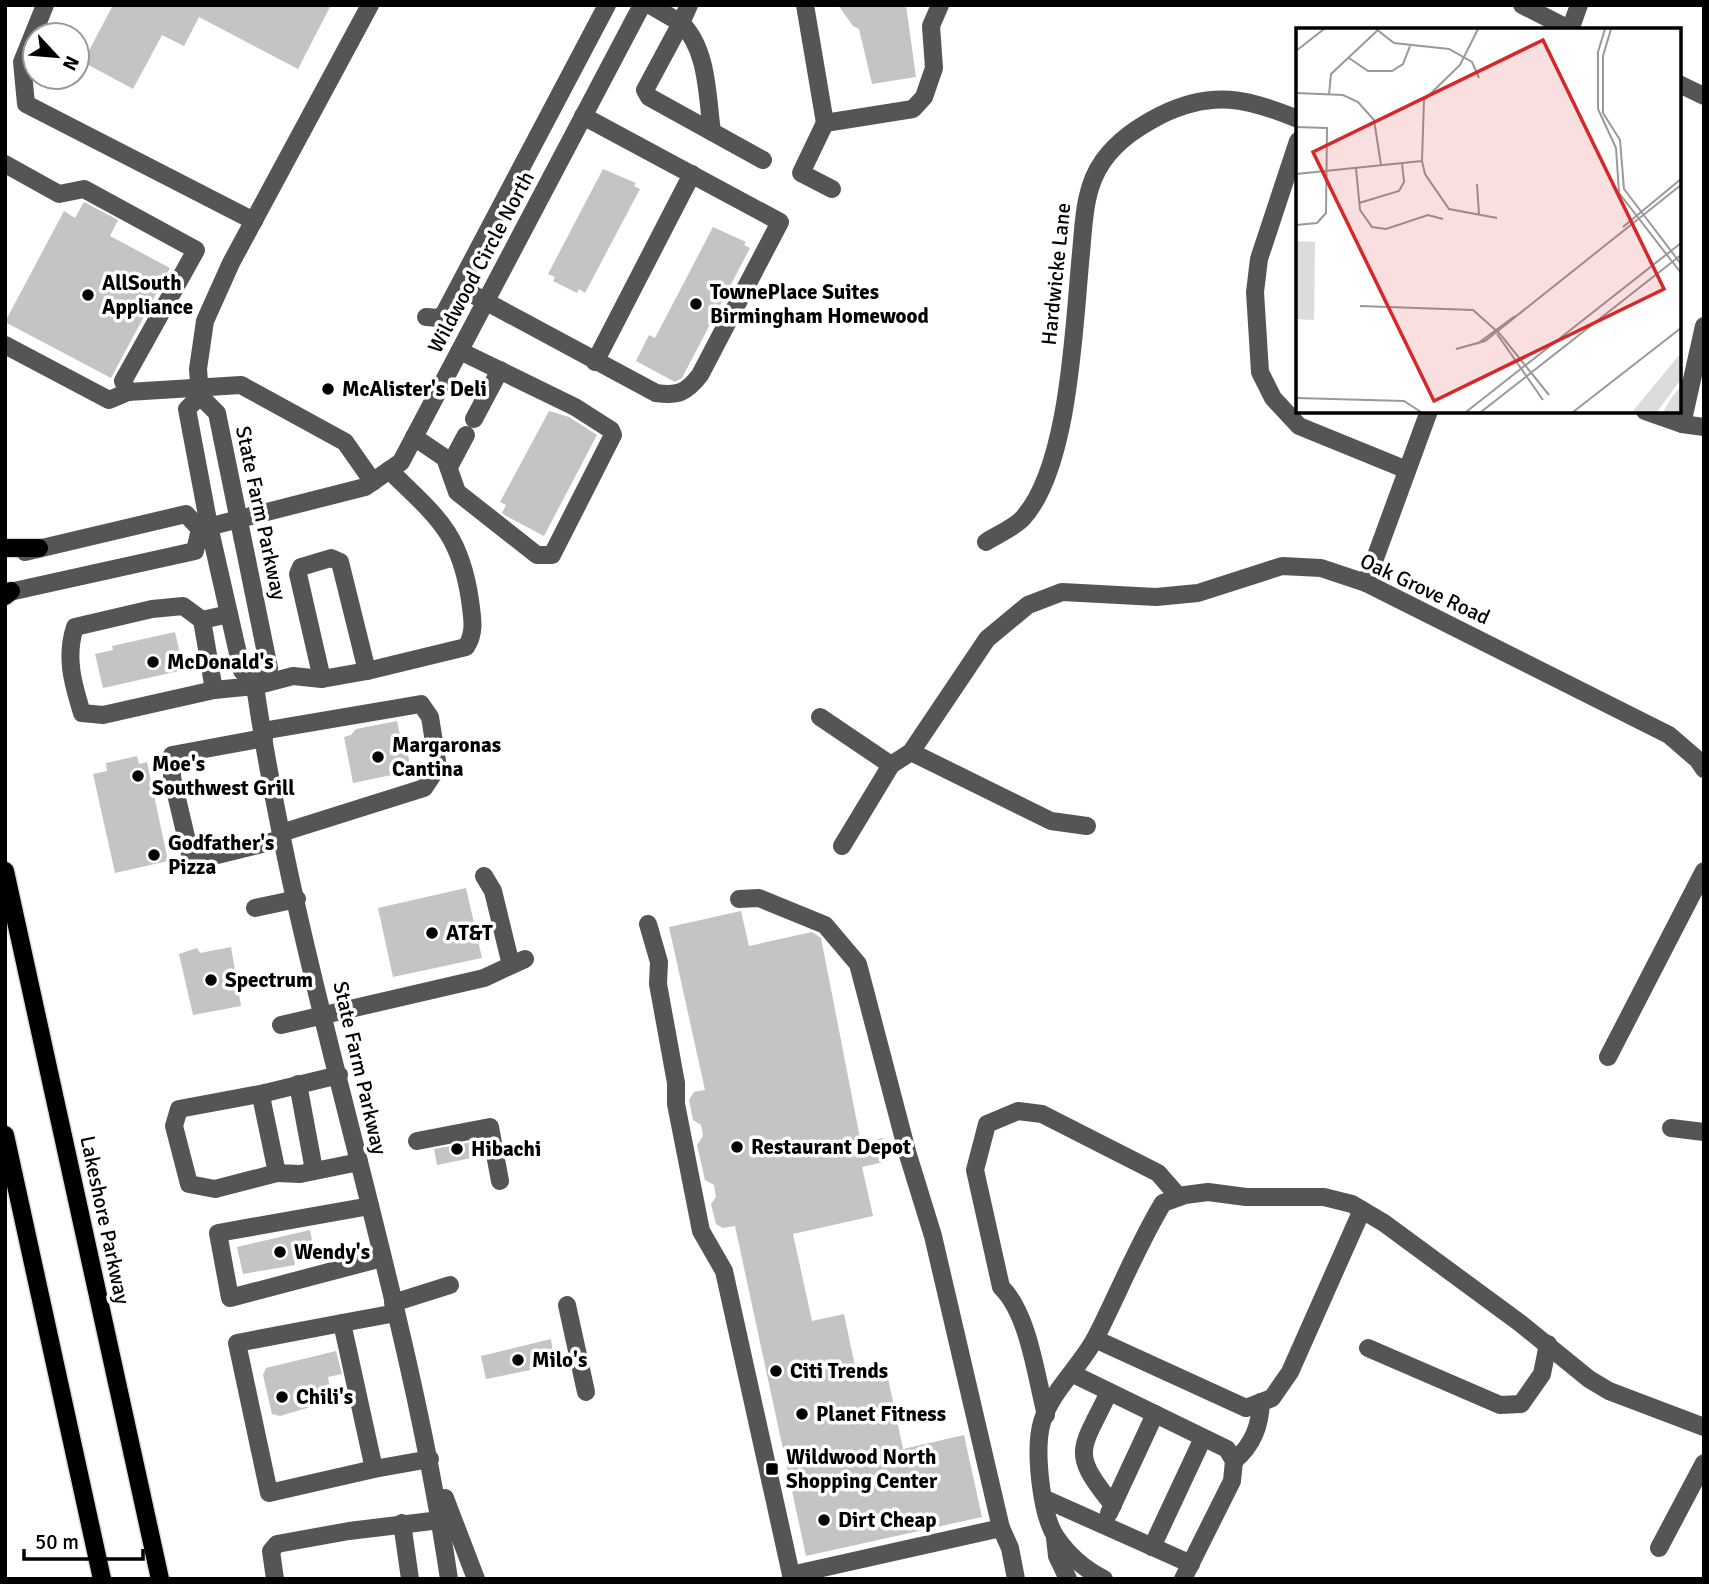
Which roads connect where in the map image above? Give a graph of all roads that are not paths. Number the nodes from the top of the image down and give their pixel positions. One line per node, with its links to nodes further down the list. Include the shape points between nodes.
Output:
1 (45, 5): 25 (street, via 22,62 26,104)
2 (370, 5): 25 (street, State Farm Parkway)
3 (607, 5): 26 (street)
4 (642, 5): 16 (street, Wildwood Circle North)
5 (650, 5): 11 (street)
6 (689, 5): 11 (street)
7 (805, 5): 18 (street)
8 (940, 5): 18 (street, via 931,26 934,68 913,109)
9 (1522, 5): 12 (street)
10 (1579, 5): 13 (street)
11 (681, 23): 19 (street, via 694,36 701,59); 19 (street, via 645,90 649,97)
12 (1567, 28)
13 (1572, 28)
14 (1681, 85): 15 (street)
15 (1704, 96)
16 (583, 116): 23 (street); 27 (street, Wildwood Circle North)
17 (1296, 118): 47 (street, Hardwicke Lane, via 1262,104 1227,99 1188,102 1133,130 1103,162 1086,198 1070,362 1050,471 1022,519)
18 (825, 123): 24 (street, via 801,173)
19 (712, 132): 21 (street)
20 (1296, 147): 43 (street, via 1259,259 1255,292 1260,372 1273,398 1299,426)
21 (763, 160)
22 (5, 164): 35 (street, via 59,194 84,189 196,250 123,381)
23 (692, 174): 32 (street); 32 (street, via 780,222 688,390 677,395 656,393)
24 (832, 189)
25 (254, 221): 34 (street, State Farm Parkway, via 205,321 198,369)
26 (459, 287): 27 (street); 28 (street, via 440,318)
27 (486, 301): 31 (street, Wildwood Circle North); 32 (street)
28 (426, 317)
29 (1704, 326): 38 (street)
30 (5, 345): 35 (street, via 109,400)
31 (460, 351): 33 (street); 40 (street, Wildwood Circle North)
32 (595, 362)
33 (500, 370): 41 (street); 41 (street, via 586,413 613,435 552,555 537,555 457,492)
34 (200, 391): 35 (street); 44 (street, via 240,385 345,442); 45 (street, State Farm Parkway, via 217,413); 46 (street, State Farm Parkway, via 187,410)
35 (128, 392)
36 (1428, 413): 43 (street)
37 (1651, 413): 38 (street)
38 (1682, 424): 39 (street)
39 (1704, 427)
40 (414, 437): 41 (street, via 441,453); 42 (street, Wildwood Circle North, via 401,462)
41 (450, 465)
42 (389, 470): 44 (street, Wildwood Circle North); 55 (street, via 444,523 460,551 474,629 466,647 456,652)
43 (1407, 470): 51 (street)
44 (373, 482): 45 (street, Wildwood Circle North)
45 (239, 520): 46 (street, Wildwood Circle North); 57 (street, State Farm Parkway, via 269,668)
46 (205, 528): 49 (street, via 186,514); 52 (street, via 195,551); 53 (street, State Farm Parkway)
47 (986, 541)
48 (5, 548): 49 (main road)
49 (39, 548): 50 (street)
50 (5, 556)
51 (1366, 583): 61 (street, Oak Grove Road, via 1321,568 1282,566 1198,593 1156,597 1062,592 1028,605 988,639); 63 (street, Oak Grove Road, via 1669,734)
52 (7, 593)
53 (229, 614): 54 (street); 57 (street, State Farm Parkway, via 242,671)
54 (202, 620): 58 (street); 58 (street, via 184,606 75,627 68,647 73,683 82,713 103,715)
55 (367, 671): 56 (street); 56 (street, via 340,562 331,558 301,567 298,574)
56 (322, 679): 57 (street, via 293,676)
57 (254, 683): 58 (street); 60 (street, State Farm Parkway)
58 (214, 690)
59 (820, 717): 62 (street)
60 (263, 735): 65 (street, State Farm Parkway); 65 (street, via 172,755 172,777 191,858); 65 (street, via 421,704 430,717 438,767 424,788)
61 (911, 752): 62 (street, Oak Grove Road); 64 (street, via 1051,821)
62 (891, 765): 66 (street, Oak Grove Road)
63 (1704, 769)
64 (1087, 826)
65 (281, 836): 71 (street, State Farm Parkway)
66 (842, 846)
67 (5, 871): 124 (main road, Lakeshore Parkway)
68 (1704, 871): 76 (street)
69 (484, 876): 74 (street, via 518,962 484,978)
70 (739, 899): 116 (street, via 759,898 825,925 858,964 933,1236)
71 (297, 900): 72 (street); 74 (street, State Farm Parkway)
72 (256, 908)
73 (649, 924): 122 (street, via 659,962 658,984 676,1104 701,1231 724,1271)
74 (324, 1016): 75 (street); 77 (street, State Farm Parkway)
75 (281, 1025)
76 (1608, 1057)
77 (339, 1075): 78 (street); 84 (street, State Farm Parkway)
78 (298, 1084): 79 (street); 85 (street)
79 (265, 1094): 86 (street, via 262,1101); 86 (street, via 179,1109 174,1126 186,1180 194,1187 215,1189)
80 (1671, 1128): 81 (street)
81 (1704, 1132)
82 (5, 1135): 123 (main road)
83 (417, 1141): 87 (street, via 490,1127)
84 (359, 1162): 85 (street); 89 (street, State Farm Parkway)
85 (314, 1170): 86 (street, via 286,1176)
86 (277, 1173)
87 (500, 1181)
88 (1179, 1197): 90 (street, via 1208,1192 1324,1197); 96 (street, via 1163,1203 1148,1227); 104 (street, via 1158,1172 1042,1114 1018,1111 987,1124 975,1170 1001,1287 1013,1298)
89 (370, 1206): 91 (street, State Farm Parkway); 91 (street, via 218,1233 230,1298)
90 (1362, 1210): 97 (street); 102 (street, via 1290,1372 1272,1398)
91 (382, 1258): 94 (street, State Farm Parkway)
92 (450, 1285): 94 (street)
93 (567, 1305): 100 (street)
94 (394, 1308): 95 (street); 108 (street, State Farm Parkway)
95 (342, 1323): 110 (street); 110 (street, via 237,1343 268,1493)
96 (1095, 1339): 99 (street); 102 (street, via 1246,1408)
97 (1548, 1344): 98 (street, via 1536,1386 1521,1404 1500,1405); 105 (street, via 1609,1391)
98 (1368, 1348)
99 (1073, 1374): 101 (street); 104 (street)
100 (586, 1392)
101 (1109, 1392): 103 (street); 112 (street, via 1082,1453 1087,1473)
102 (1261, 1402): 107 (street, via 1260,1423 1246,1451)
103 (1155, 1414): 106 (street); 112 (street)
104 (1046, 1415): 111 (street, via 1039,1453)
105 (1704, 1427)
106 (1203, 1438): 107 (street, via 1227,1449); 118 (street)
107 (1234, 1461): 121 (street, via 1232,1481)
108 (431, 1462): 110 (street); 113 (street, State Farm Parkway); 128 (street, State Farm Parkway)
109 (1704, 1464): 119 (street)
110 (374, 1469)
111 (1045, 1499): 115 (street); 117 (street)
112 (1113, 1505): 115 (street)
113 (440, 1520): 114 (street); 127 (street, State Farm Parkway)
114 (402, 1523): 125 (street, via 277,1544 271,1551); 126 (street)
115 (1103, 1525): 118 (street)
116 (1001, 1528): 120 (street); 129 (street)
117 (1055, 1535): 130 (street, via 1057,1556); 131 (street, via 1077,1562)
118 (1152, 1547): 121 (street)
119 (1659, 1548)
120 (841, 1571): 122 (street)
121 (1187, 1571)
122 (791, 1577)
123 (102, 1579)
124 (160, 1579)
125 (275, 1579)
126 (410, 1579)
127 (449, 1579)
128 (476, 1579)
129 (1016, 1579)
130 (1068, 1579)
131 (1104, 1579)

